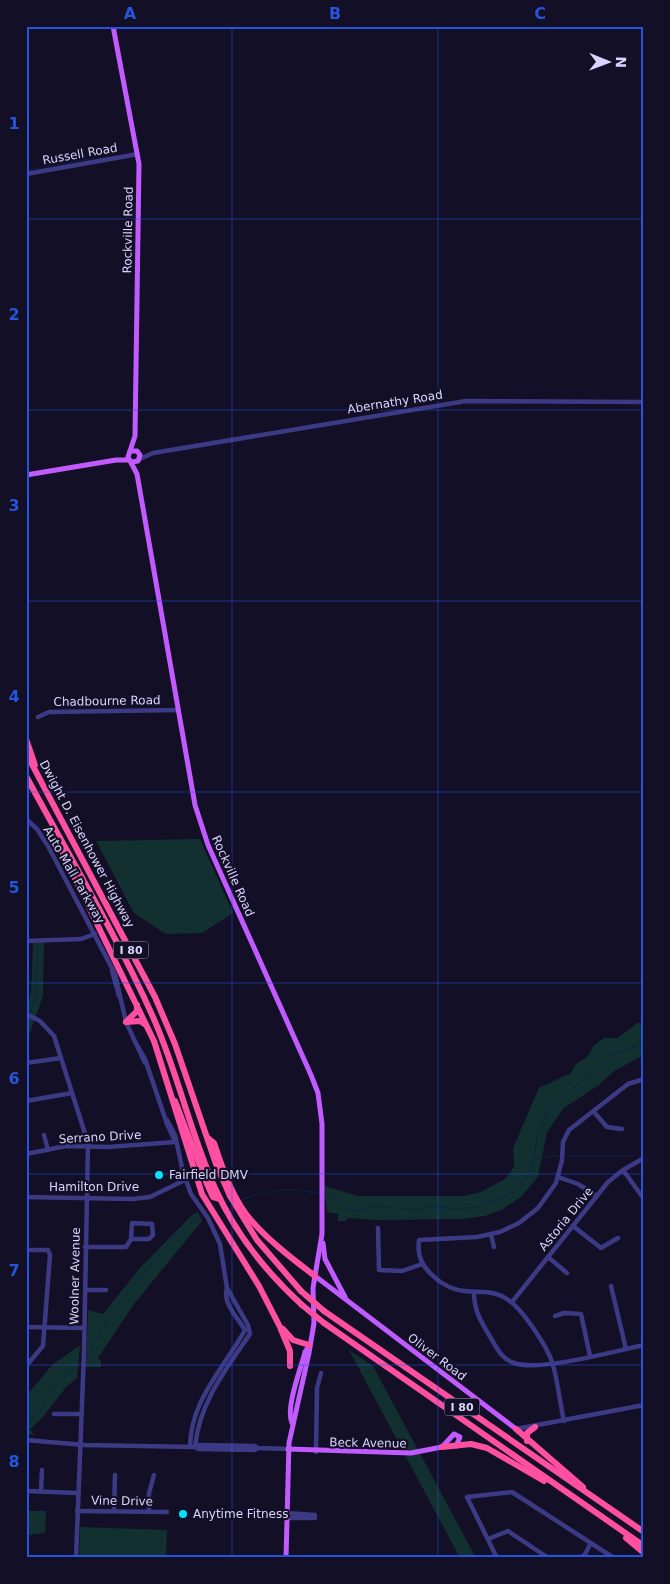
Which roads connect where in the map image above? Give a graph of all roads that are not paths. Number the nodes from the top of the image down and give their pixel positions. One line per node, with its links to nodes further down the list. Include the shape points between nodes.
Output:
1 (113, 26): 2 (main road, Rockville Road)
2 (138, 154): 3 (street, Russell Road); 5 (main road, Rockville Road)
3 (26, 174)
4 (644, 402): 7 (street, Abernathy Road, via 466,401)
5 (135, 436): 6 (main road, Rockville Road); 8 (main road, Rockville Road)
6 (138, 452): 7 (street, Abernathy Road); 8 (main road); 9 (main road, Rockville Road)
7 (153, 453): 9 (street, Abernathy Road)
8 (130, 457): 9 (main road); 10 (main road, Rockville Road); 11 (main road)
9 (139, 460): 10 (main road, Rockville Road)
10 (137, 474): 12 (main road, Rockville Road)
11 (26, 475)
12 (178, 710): 13 (street, Chadbourne Road, via 49,712); 53 (main road, Rockville Road, via 202,832 318,1093 322,1124)
13 (38, 717)
14 (26, 739): 16 (highway, via 34,756)
15 (26, 753): 16 (highway, Dwight D. Eisenhower Highway / I 80)
16 (37, 774): 48 (highway, Dwight D. Eisenhower Highway / I 80, via 155,997 182,1061 206,1135)
17 (26, 776): 19 (highway, Dwight D. Eisenhower Highway / I 80)
18 (26, 819): 20 (street, Auto Mall Parkway, via 43,837)
19 (60, 839): 22 (highway, via 63,854); 46 (highway, Dwight D. Eisenhower Highway / I 80, via 153,1017)
20 (95, 934): 21 (street, via 80,940); 24 (street, Auto Mall Parkway, via 118,984)
21 (26, 941)
22 (137, 1003): 24 (highway, via 137,1011); 25 (highway)
23 (26, 1014): 26 (street, Woolner Avenue, via 36,1018 54,1036)
24 (126, 1022): 25 (highway, via 140,1021); 35 (street, Auto Mall Parkway, via 175,1135)
25 (148, 1026): 28 (highway)
26 (61, 1058): 27 (street); 30 (street, Woolner Avenue)
27 (26, 1063)
28 (162, 1067): 46 (highway, via 207,1184 213,1197); 49 (highway)
29 (644, 1079): 32 (street, via 628,1084)
30 (72, 1093): 31 (street); 36 (street, Woolner Avenue)
31 (26, 1101)
32 (594, 1112): 33 (street, via 607,1127); 41 (street, via 573,1126 566,1136)
33 (622, 1129)
34 (44, 1135): 37 (street)
35 (175, 1142): 36 (street, Serrano Drive); 42 (street, Auto Mall Parkway)
36 (88, 1146): 37 (street, Serrano Drive); 45 (street, Woolner Avenue)
37 (48, 1150): 38 (street, Serrano Drive)
38 (26, 1154)
39 (644, 1158): 40 (street, Astoria Drive)
40 (623, 1170): 43 (street, Astoria Drive); 47 (street)
41 (558, 1177): 43 (street); 54 (street, via 545,1200 530,1215)
42 (187, 1179): 45 (street, Hamilton Drive, via 145,1198); 49 (street, Auto Mall Parkway, via 191,1191)
43 (597, 1196): 51 (street, Astoria Drive)
44 (26, 1197): 45 (street, Hamilton Drive)
45 (86, 1198): 57 (street, Woolner Avenue)
46 (220, 1199): 104 (highway, Dwight D. Eisenhower Highway / I 80, bridge, via 255,1255 302,1306)
47 (644, 1199)
48 (238, 1205): 63 (highway, via 264,1233); 103 (highway, Dwight D. Eisenhower Highway / I 80, bridge, via 266,1252 324,1311)
49 (204, 1206): 50 (highway)
50 (211, 1216): 74 (highway, via 258,1286); 93 (street, via 221,1249 227,1288 247,1330 198,1407 192,1426)
51 (573, 1226): 55 (street, via 601,1248); 60 (street, Astoria Drive)
52 (378, 1228): 61 (street, via 379,1270 402,1271)
53 (322, 1234): 63 (main road, Rockville Road); 68 (main road, via 325,1259)
54 (491, 1235): 58 (street); 61 (street, via 419,1240)
55 (618, 1238)
56 (131, 1239): 56 (street, via 151,1238 152,1224 132,1223); 57 (street, via 126,1247)
57 (86, 1247): 65 (street, Woolner Avenue)
58 (494, 1247)
59 (26, 1250): 72 (street, via 48,1250 50,1255)
60 (548, 1257): 62 (street); 69 (street, Astoria Drive)
61 (422, 1264): 67 (street, via 444,1287)
62 (567, 1273)
63 (315, 1276): 68 (main road, Oliver Road); 75 (main road, Rockville Road, via 312,1297 314,1324)
64 (611, 1286): 77 (street)
65 (85, 1290): 66 (street); 73 (street, Woolner Avenue)
66 (106, 1290)
67 (474, 1292): 69 (street, via 497,1294); 79 (street, via 478,1317 506,1359 522,1365)
68 (348, 1302): 88 (main road, Oliver Road)
69 (512, 1302): 79 (street)
70 (555, 1316): 78 (street, via 581,1314)
71 (26, 1327): 72 (street)
72 (44, 1328): 73 (street); 80 (street, via 43,1346)
73 (84, 1328): 85 (street, Woolner Avenue)
74 (280, 1328): 75 (highway, via 293,1340); 81 (highway, via 290,1351)
75 (309, 1345): 95 (main road, Rockville Road)
76 (644, 1345): 77 (street)
77 (626, 1349): 78 (street)
78 (590, 1356): 79 (street)
79 (553, 1363): 86 (street)
80 (26, 1366)
81 (290, 1366)
82 (320, 1373): 96 (street)
83 (644, 1405): 86 (street)
84 (54, 1414): 85 (street)
85 (80, 1414): 91 (street, Woolner Avenue)
86 (564, 1421): 87 (street)
87 (535, 1427): 88 (street); 90 (highway, via 527,1433)
88 (516, 1429): 90 (highway)
89 (26, 1440): 91 (street, Beck Avenue)
90 (527, 1441): 103 (highway)
91 (79, 1445): 93 (street, Beck Avenue); 102 (street, Woolner Avenue)
92 (456, 1446): 94 (highway); 94 (main road, Beck Avenue, via 460,1437 454,1434); 104 (highway, via 477,1445 494,1451)
93 (193, 1447): 95 (street, Beck Avenue)
94 (442, 1447): 96 (main road, Beck Avenue, via 400,1454)
95 (288, 1449): 96 (main road, Beck Avenue); 109 (main road, Rockville Road)
96 (316, 1452)
97 (42, 1470): 101 (street)
98 (115, 1475): 106 (street)
99 (154, 1475): 107 (street, via 149,1493)
100 (26, 1491): 101 (street)
101 (41, 1491): 102 (street)
102 (78, 1493): 105 (street, Woolner Avenue)
103 (601, 1502): 112 (highway, Dwight D. Eisenhower Highway / I 80)
104 (582, 1504): 111 (highway, Dwight D. Eisenhower Highway / I 80)
105 (77, 1511): 106 (street, Vine Drive); 117 (street, Woolner Avenue)
106 (114, 1511): 107 (street, Vine Drive)
107 (149, 1512): 108 (street, Vine Drive)
108 (167, 1512)
109 (286, 1516): 110 (street); 118 (main road, Rockville Road)
110 (316, 1517)
111 (604, 1519): 115 (highway, Dwight D. Eisenhower Highway / I 80); 116 (highway)
112 (644, 1532)
113 (488, 1539): 114 (street, via 508,1531 550,1557 584,1556); 114 (street, via 467,1497 512,1492); 119 (street)
114 (591, 1543): 120 (street)
115 (644, 1546)
116 (644, 1553)
117 (76, 1558)
118 (286, 1558)
119 (497, 1558)
120 (614, 1558)

